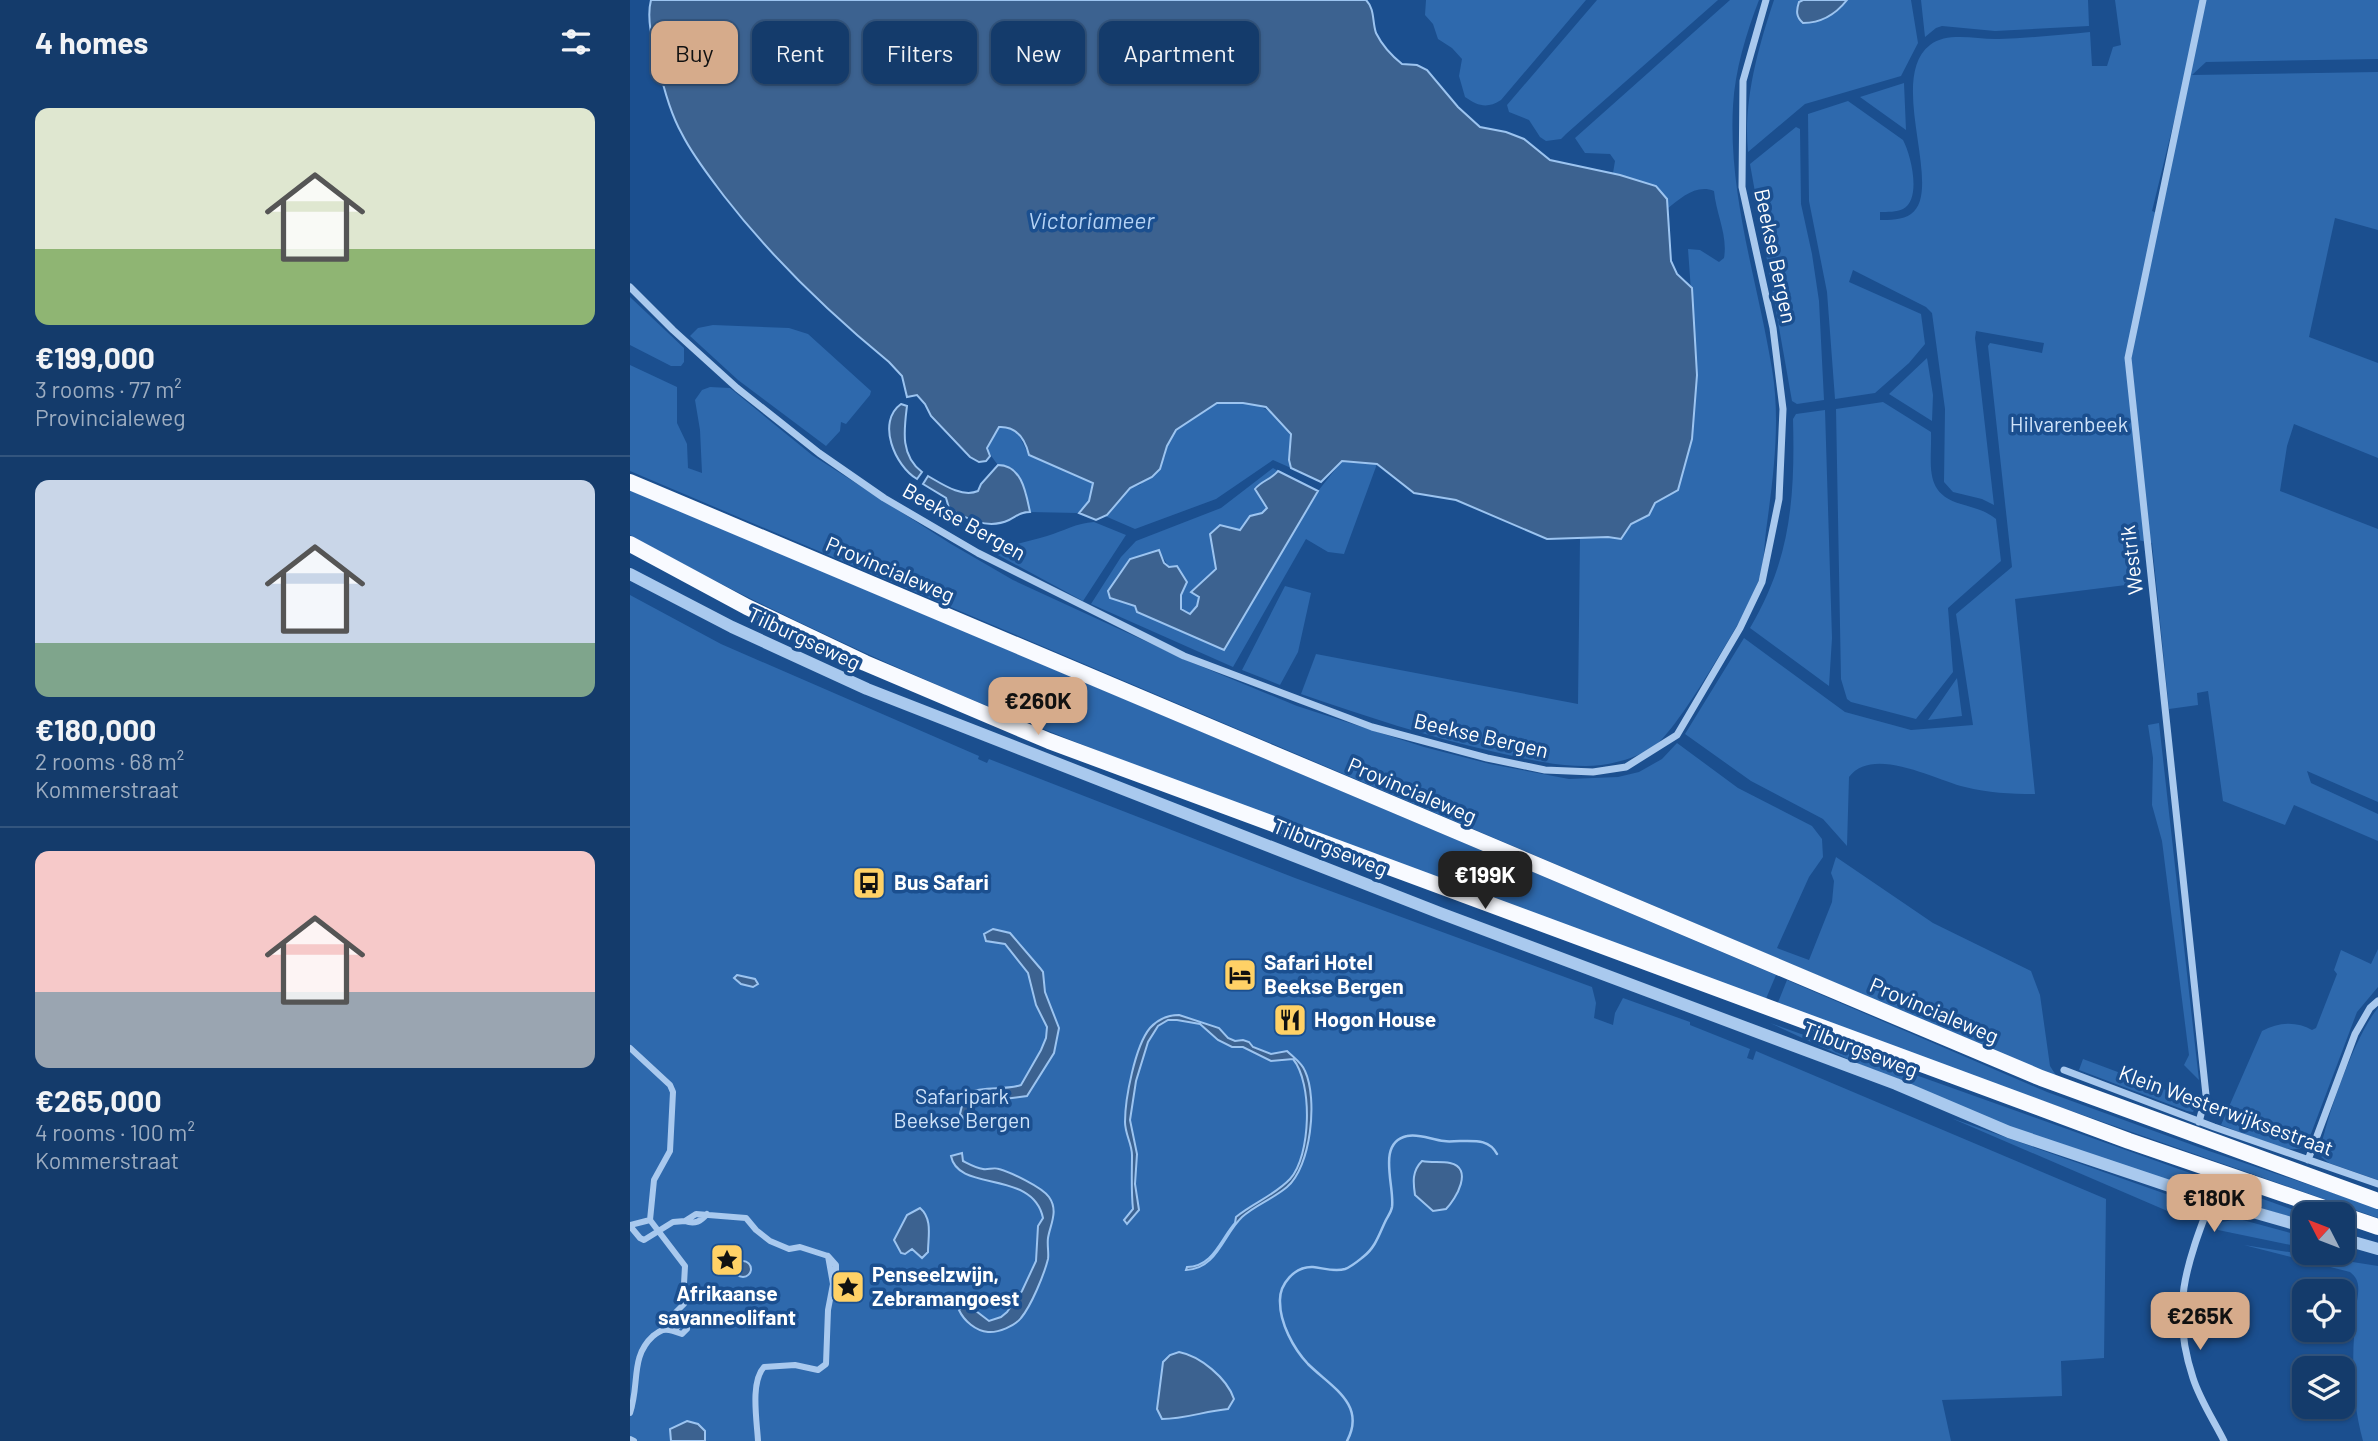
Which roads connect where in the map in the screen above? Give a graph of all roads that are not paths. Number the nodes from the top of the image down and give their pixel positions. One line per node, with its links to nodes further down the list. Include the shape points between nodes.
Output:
1 (1766, 0): 3 (street, Beekse Bergen, via 1743,81 1741,166 1780,370 1783,435 1779,499 1762,582 1740,628 1677,735 1626,767 1593,772 1545,770 1487,758 1372,727 1184,656 978,553 884,498 737,388)
2 (2203, 0): 10 (street, Westrik, via 2128,358 2206,1095)
3 (630, 287)
4 (630, 482): 14 (highway, Provincialeweg, via 2041,1078)
5 (630, 544): 15 (highway, via 865,663 1049,741 2103,1132)
6 (630, 574): 13 (street, Tilburgseweg, via 867,689 1440,913 1896,1084 2009,1132)
7 (2378, 1001): 11 (street, via 2355,1034)
8 (630, 1048): 17 (street, via 662,1077 674,1098 668,1156 653,1188)
9 (2064, 1069): 10 (street, Klein Westerwijksestraat)
10 (2199, 1122): 11 (street, Klein Westerwijksestraat)
11 (2308, 1160): 12 (street, Klein Westerwijksestraat)
12 (2378, 1184)
13 (2211, 1200): 18 (street, Tilburgseweg); 28 (street, via 2182,1290 2181,1326 2194,1380)
14 (2378, 1201)
15 (2305, 1202)
16 (2356, 1219): 20 (highway)
17 (650, 1220): 19 (street); 21 (street)
18 (2292, 1223)
19 (630, 1226): 21 (street, via 644,1240)
20 (2378, 1227)
21 (658, 1231): 24 (street, via 685,1266); 27 (street, via 696,1214 746,1218 765,1238 783,1247 828,1256 833,1287 827,1360 818,1370 795,1365 764,1367 759,1373)
22 (2356, 1243): 23 (street)
23 (2378, 1249)
24 (684, 1284)
25 (684, 1304): 26 (street, via 676,1312 678,1328 663,1329 638,1353)
26 (630, 1413)
27 (758, 1441)
28 (2224, 1441)

